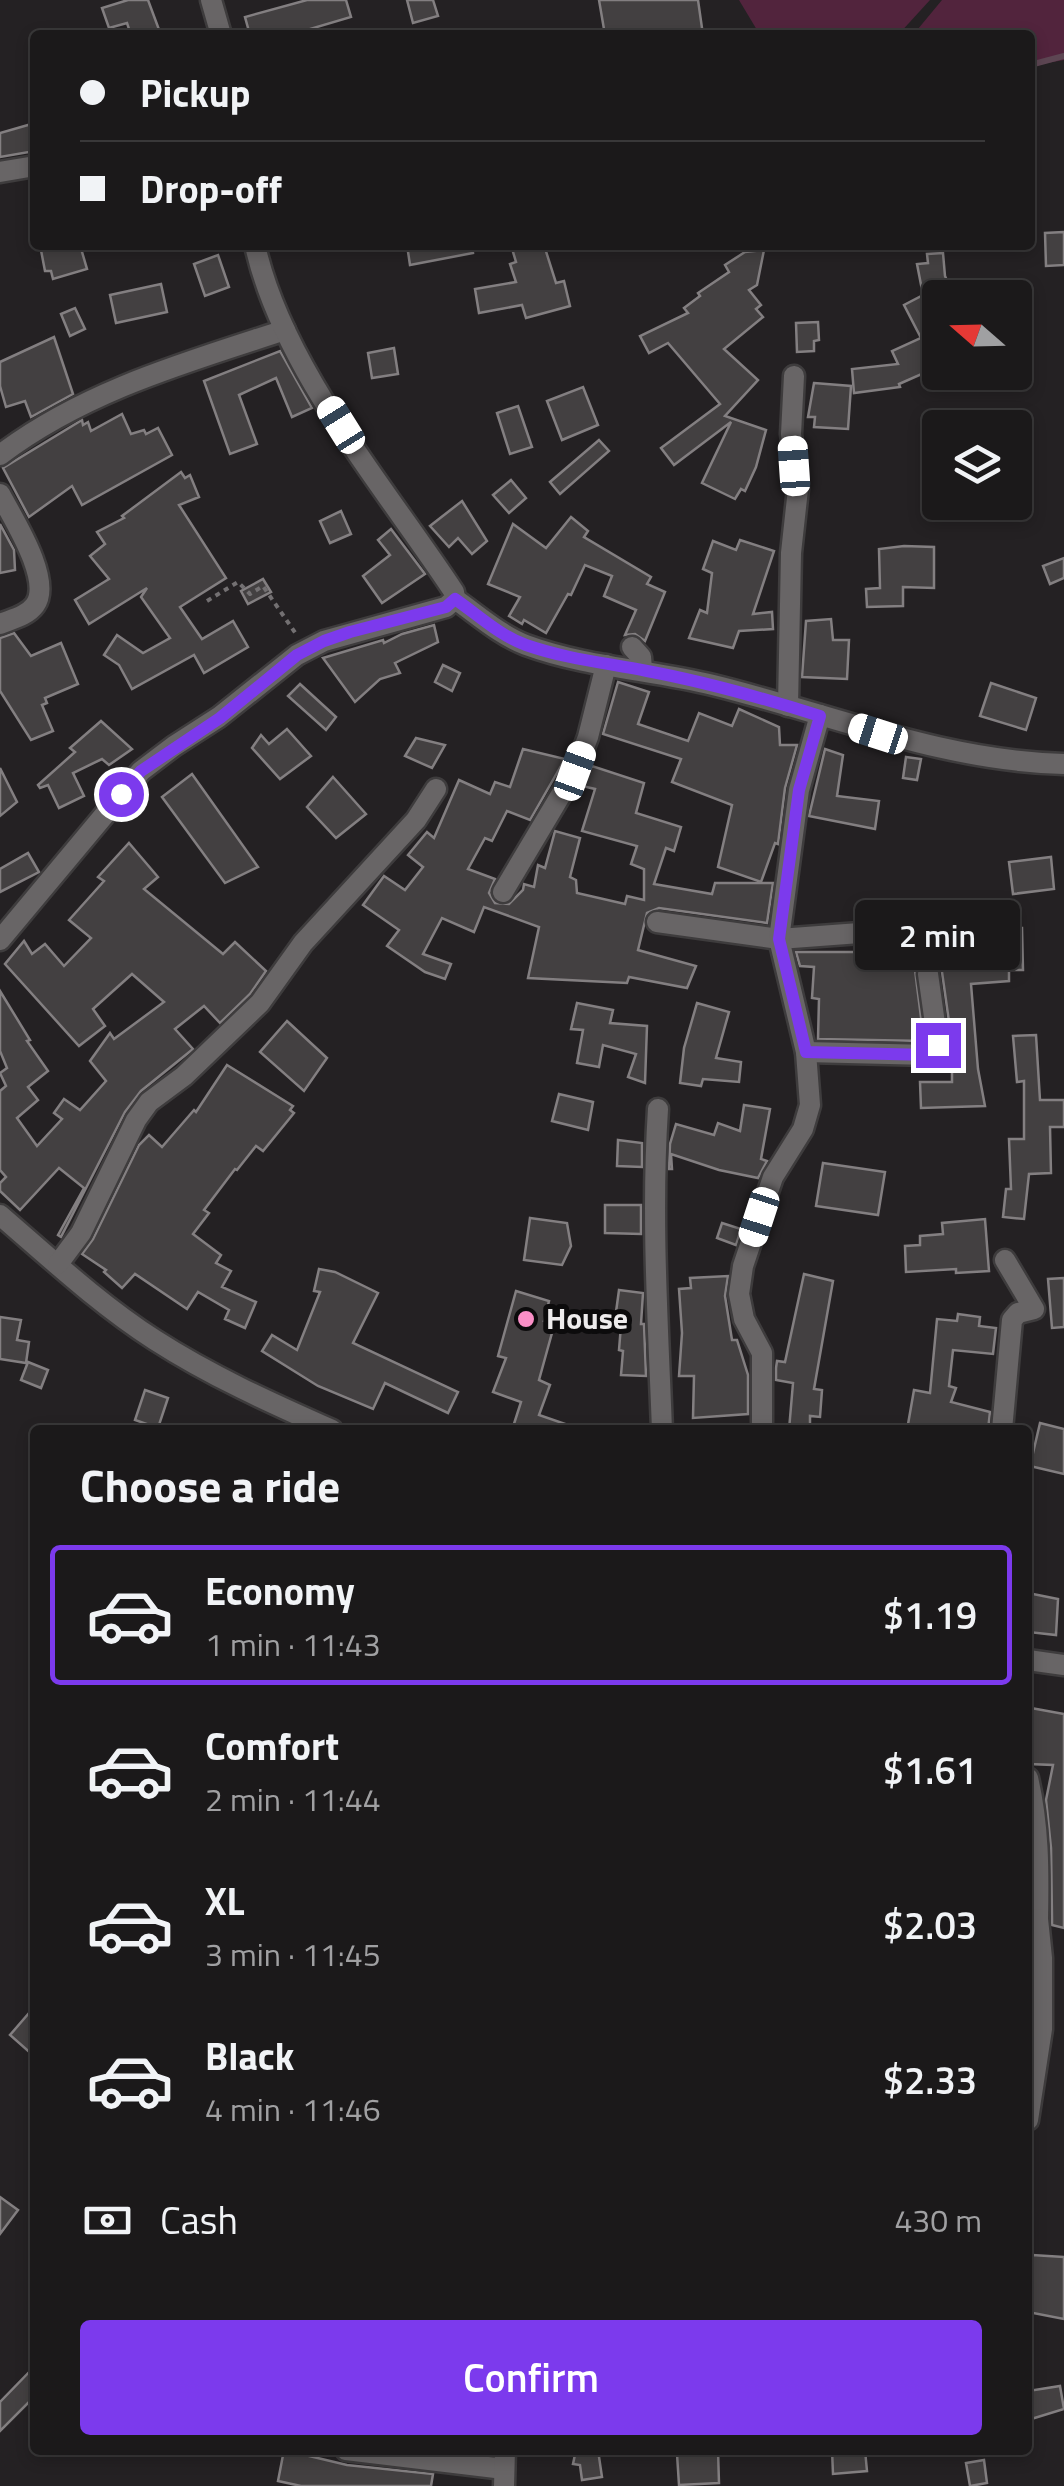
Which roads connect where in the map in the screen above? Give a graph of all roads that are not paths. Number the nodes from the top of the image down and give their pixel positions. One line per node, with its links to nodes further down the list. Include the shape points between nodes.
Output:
1 (210, 0): 2 (street)
2 (219, 30)
3 (30, 167): 4 (street)
4 (0, 172)
5 (258, 250): 6 (street)
6 (286, 330): 8 (street, via 109,391); 10 (street)
7 (794, 376): 15 (street, via 798,489)
8 (0, 454)
9 (0, 494): 11 (street, via 30,554 40,593 26,614)
10 (455, 599): 13 (street, via 524,644); 23 (street, via 307,650 141,771)
11 (0, 624)
12 (632, 647): 14 (street)
13 (606, 666): 14 (street); 19 (street, via 575,771)
14 (642, 670): 15 (street)
15 (788, 706): 16 (street)
16 (820, 716): 17 (street, via 986,758); 22 (street, via 799,790)
17 (1064, 764)
18 (436, 789): 29 (street, via 260,1003 150,1102)
19 (503, 892)
20 (657, 922): 22 (street)
21 (954, 926): 22 (street)
22 (779, 939): 25 (street)
23 (0, 940)
24 (928, 974): 25 (street, via 938,1045 930,1055)
25 (806, 1052): 32 (street, via 810,1105 773,1177 739,1294 762,1353)
26 (658, 1109): 31 (street, via 654,1250)
27 (0, 1215): 29 (street)
28 (1005, 1260): 33 (street, via 1034,1309 1012,1320)
29 (58, 1264): 30 (street, via 155,1340)
30 (321, 1425)
31 (662, 1425)
32 (762, 1425)
33 (1002, 1425)
34 (1032, 1663): 35 (street)
35 (1064, 1665)
36 (1032, 1796): 37 (street, via 1039,1854)
37 (1033, 1922): 38 (street, via 1042,1958 1042,2029)
38 (1032, 2084)
39 (390, 2455): 40 (street)
40 (504, 2468)

